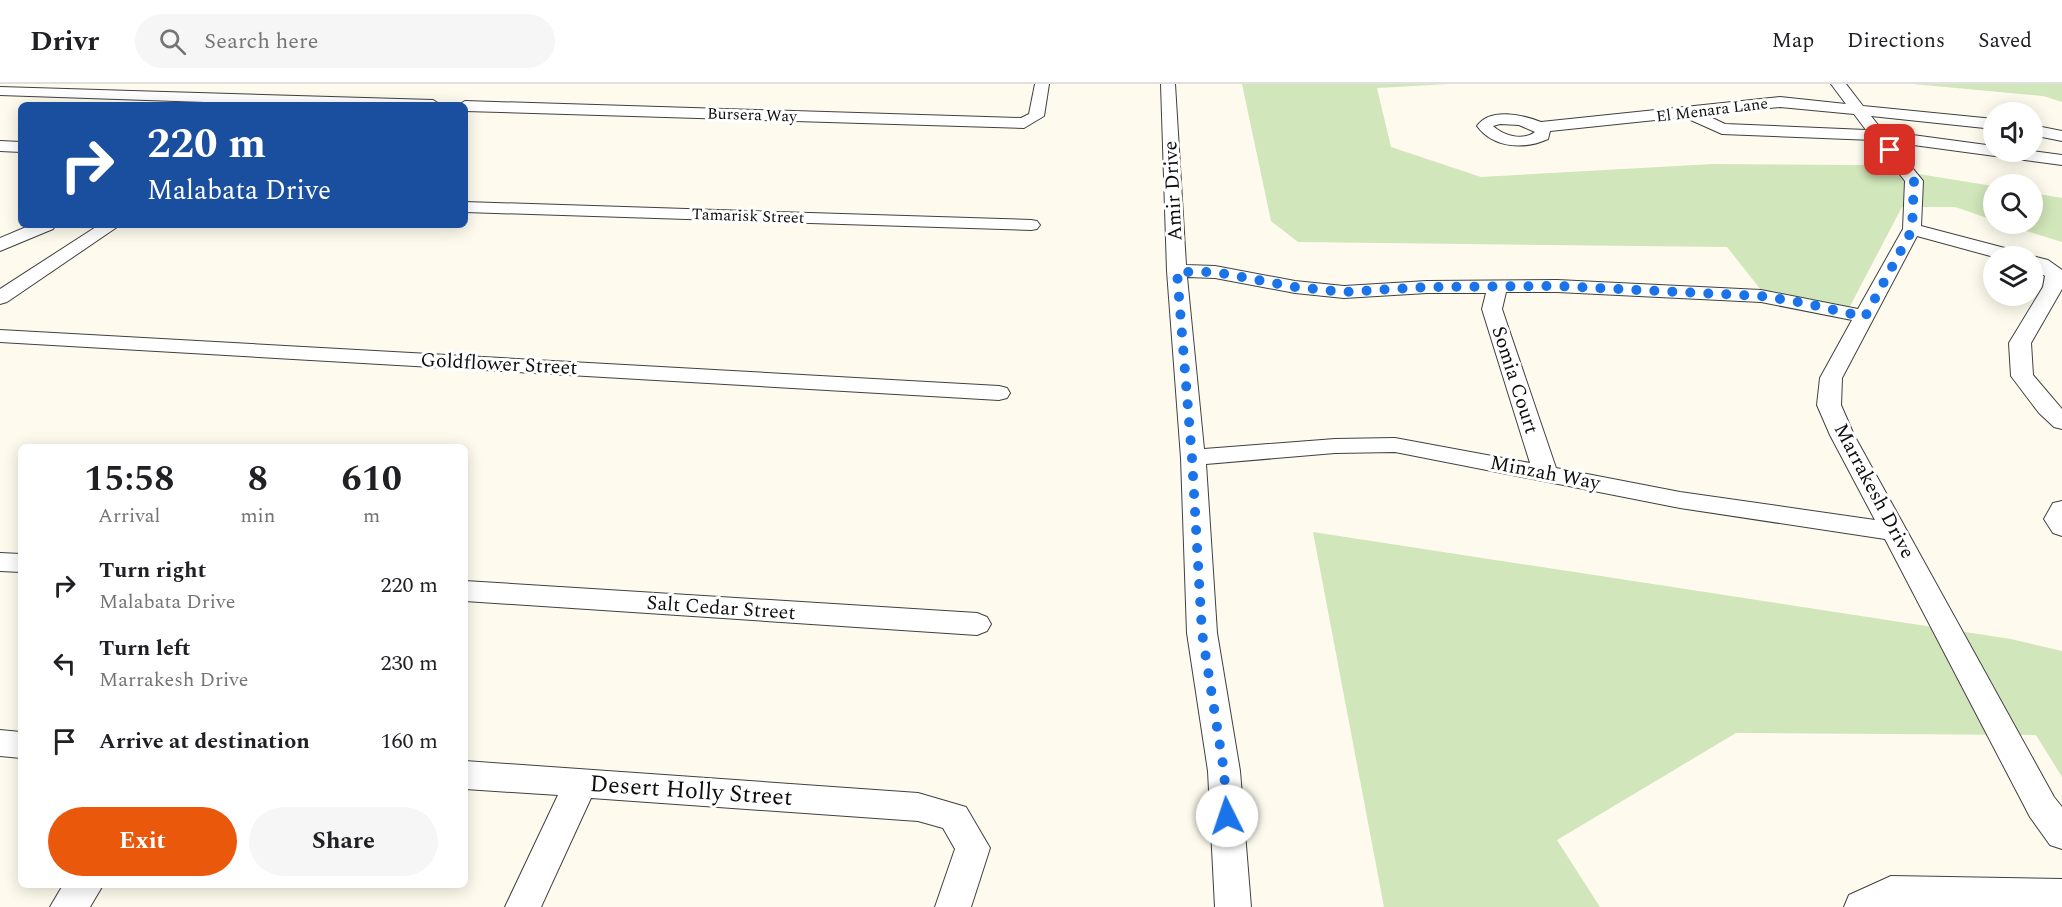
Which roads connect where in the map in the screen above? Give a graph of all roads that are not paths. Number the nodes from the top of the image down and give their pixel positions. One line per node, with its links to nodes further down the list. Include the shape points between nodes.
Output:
1 (322, 84): 7 (street)
2 (1042, 84): 8 (street, Bursera Way, via 1036,116 1024,123)
3 (1168, 84): 29 (street, Amir Drive)
4 (1838, 84): 9 (street, Marrakesh Drive)
5 (0, 91): 6 (street)
6 (270, 102)
7 (295, 102)
8 (468, 106)
9 (1860, 110): 10 (street, El Menara Lane, via 1780,102); 11 (street, El Menara Lane); 14 (street, Marrakesh Drive)
10 (1689, 113): 12 (street, El Menara Lane); 14 (street, via 1722,129)
11 (1983, 123)
12 (1539, 127)
13 (2043, 132): 15 (street)
14 (1879, 135): 18 (street); 25 (street, Marrakesh Drive, via 1914,181)
15 (2062, 136)
16 (0, 146): 17 (street)
17 (18, 147)
18 (1983, 149)
19 (2043, 158): 20 (street)
20 (2062, 160)
21 (468, 207): 22 (street, Tamarisk Street)
22 (1031, 225)
23 (41, 228): 26 (street)
24 (106, 228): 31 (street)
25 (1912, 230): 27 (street); 34 (street, Marrakesh Drive)
26 (0, 245)
27 (1983, 248)
28 (2043, 268): 32 (street, via 2055,274 2054,287)
29 (1177, 272): 30 (street, via 1215,272 1344,292); 38 (street, Amir Drive)
30 (1497, 286): 34 (street, via 1761,296); 39 (street, Somia Court, via 1492,309)
31 (0, 298)
32 (2043, 305)
33 (2042, 306): 37 (street, via 2020,343 2022,376)
34 (1865, 317): 42 (street, Marrakesh Drive, via 1832,378 1829,405)
35 (0, 336): 36 (street, Goldflower Street)
36 (999, 393)
37 (2062, 422)
38 (1192, 458): 39 (street, Minzah Way, via 1335,446 1395,446); 57 (street, Amir Drive, via 1202,633 1224,771)
39 (1545, 473): 42 (street, Minzah Way, via 1680,500)
40 (2062, 509): 41 (street, via 2057,519)
41 (2062, 527)
42 (1896, 532): 51 (street, Marrakesh Drive, via 2042,807)
43 (0, 562): 44 (street)
44 (18, 563)
45 (468, 591): 46 (street, Salt Cedar Street)
46 (976, 624)
47 (0, 743): 48 (street)
48 (18, 744)
49 (468, 775): 50 (street, Desert Holly Street)
50 (581, 783): 55 (street); 56 (street, Desert Holly Street, via 918,807 954,817 973,848)
51 (2062, 834)
52 (83, 888): 54 (street)
53 (2062, 895): 58 (street, via 1891,892)
54 (68, 907)
55 (524, 907)
56 (953, 907)
57 (1233, 907)
58 (1862, 907)

